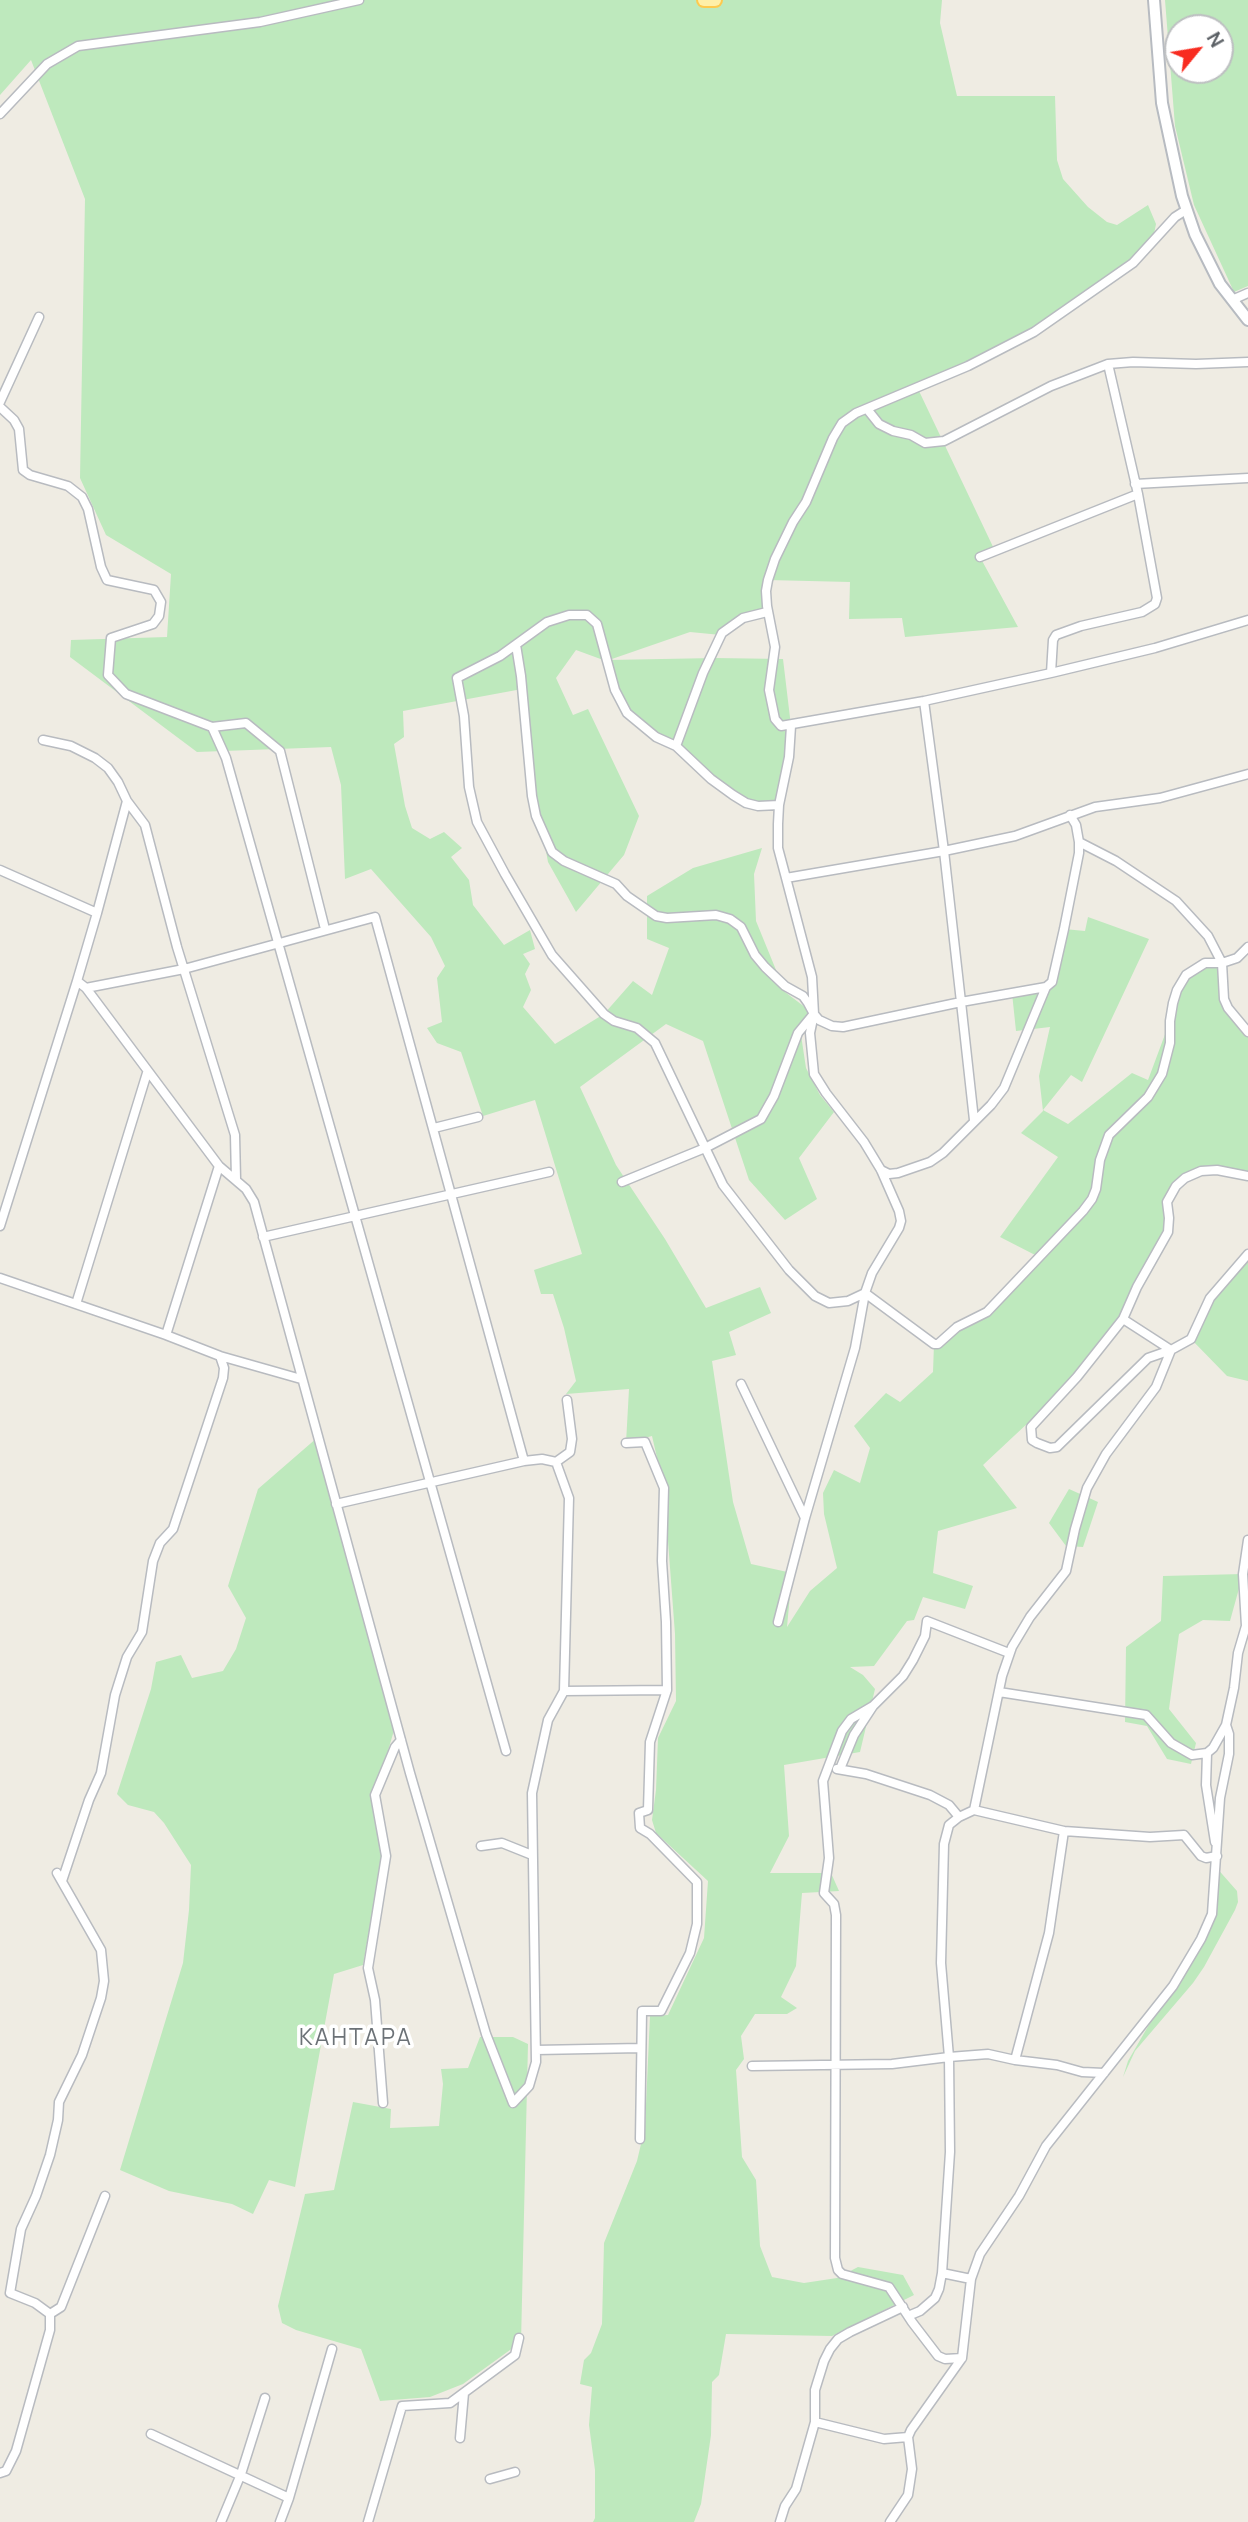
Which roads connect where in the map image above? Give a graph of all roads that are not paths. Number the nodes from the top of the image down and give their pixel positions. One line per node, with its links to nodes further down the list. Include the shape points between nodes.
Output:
1 (359, 0): 5 (street, via 260,22 78,46 47,64)
2 (704, 0): 3 (main road)
3 (715, 0)
4 (1154, 0): 6 (street, via 1162,103)
5 (0, 114)
6 (1186, 210): 8 (street); 15 (street, via 1133,263 1034,332)
7 (1248, 293): 8 (street)
8 (1232, 300): 10 (street)
9 (39, 317): 13 (street)
10 (1248, 320)
11 (1248, 362): 12 (street)
12 (1108, 364): 15 (street, via 1051,386 944,441 925,443 893,431 879,424); 17 (street)
13 (0, 402)
14 (0, 407): 25 (street, via 19,429 23,470 68,486 82,497 107,580 154,590 160,602 153,624 111,638 108,675 126,694)
15 (867, 409): 20 (street, via 849,417 833,438 775,559 765,591)
16 (1248, 478): 17 (street)
17 (1135, 484): 18 (street)
18 (1138, 494): 19 (street); 23 (street, via 1157,591 1154,604 1142,612 1056,635)
19 (980, 557)
20 (767, 612): 26 (street, via 775,647 769,690 772,713 781,726); 28 (street, via 743,618 722,633)
21 (1248, 620): 23 (street)
22 (516, 645): 28 (street, via 558,617 579,614 593,618 620,702 656,737); 47 (street, via 532,796 552,852 616,884 656,916 701,914 730,919 741,927 754,955 785,986 803,996); 53 (street, via 457,678 477,822 563,969 604,1014 637,1028 656,1043)
23 (1052, 673): 24 (street)
24 (924, 701): 26 (street); 34 (street)
25 (212, 726): 38 (street, via 246,723 280,751); 39 (street, via 226,758)
26 (791, 726): 31 (street)
27 (43, 740): 30 (street, via 95,758 113,775)
28 (676, 746): 31 (street, via 746,803)
29 (1248, 774): 32 (street, via 1160,798)
30 (127, 801): 37 (street); 42 (street, via 145,825)
31 (779, 805): 36 (street, via 778,848)
32 (1070, 815): 33 (street); 34 (street, via 1015,836)
33 (1079, 842): 41 (street, via 1116,860 1176,901 1208,936); 44 (street, via 1056,968)
34 (944, 852): 36 (street); 46 (street)
35 (0, 870): 37 (street)
36 (786, 878): 47 (street, via 812,977)
37 (97, 913): 43 (street)
38 (325, 929): 39 (street); 52 (street, via 375,917)
39 (279, 943): 42 (street); 61 (street)
40 (1248, 947): 41 (street, via 1237,958)
41 (1222, 963): 48 (street, via 1224,999); 66 (street, via 1198,966 1181,981 1162,1074 1148,1097 1109,1135 1092,1199 993,1308 934,1344)
42 (184, 969): 45 (street); 58 (street, via 235,1135)
43 (77, 981): 45 (street); 62 (street)
44 (1046, 987): 46 (street); 51 (street, via 1004,1088)
45 (86, 988): 49 (street)
46 (961, 1002): 47 (street, via 843,1027 826,1024); 51 (street)
47 (814, 1014): 53 (street, via 795,1040 761,1119); 55 (street, via 810,1033 814,1074)
48 (1248, 1032)
49 (147, 1073): 54 (street); 67 (street)
50 (478, 1117): 52 (street)
51 (974, 1120): 55 (street, via 930,1162 898,1173)
52 (434, 1128): 60 (street)
53 (705, 1148): 59 (street); 66 (street, via 723,1185 808,1289 829,1303)
54 (219, 1167): 58 (street); 69 (street)
55 (881, 1170): 66 (street, via 901,1221)
56 (550, 1172): 60 (street)
57 (1248, 1176): 68 (street, via 1201,1171 1176,1186 1167,1202 1168,1232)
58 (236, 1180): 63 (street, via 254,1202)
59 (622, 1182)
60 (451, 1196): 61 (street); 76 (street)
61 (356, 1217): 63 (street); 78 (street)
62 (0, 1226)
63 (263, 1237): 72 (street)
64 (1248, 1254): 70 (street, via 1210,1298 1191,1339)
65 (0, 1279): 67 (street)
66 (865, 1293): 80 (street, via 855,1348)
67 (76, 1304): 69 (street)
68 (1123, 1319): 70 (street); 70 (street, via 1031,1427 1032,1440 1057,1447 1148,1358)
69 (166, 1335): 71 (street)
70 (1171, 1350): 83 (street, via 1156,1387 1087,1488 1066,1571)
71 (220, 1356): 72 (street); 114 (street, via 223,1378 173,1529 160,1543 153,1561 142,1632 127,1657 115,1695 102,1773 60,1877 101,1950 104,1981 82,2055 59,2102 50,2155 21,2230 10,2293)
72 (301, 1379): 79 (street)
73 (741, 1384): 80 (street)
74 (568, 1400): 77 (street, via 570,1452)
75 (626, 1443): 84 (street, via 645,1442 664,1488)
76 (524, 1461): 77 (street, via 542,1458); 78 (street)
77 (556, 1462): 85 (street, via 569,1498)
78 (430, 1484): 79 (street); 90 (street)
79 (336, 1504): 89 (street)
80 (805, 1518): 82 (street)
81 (1248, 1540): 88 (street, via 1243,1574 1246,1626)
82 (778, 1622)
83 (1009, 1653): 86 (street); 87 (street, via 927,1621 925,1636 908,1668)
84 (667, 1690): 85 (street); 101 (street, via 650,1742 648,1810 639,1813 640,1828 697,1882 697,1924 690,1953 661,2011 642,2011)
85 (564, 1692): 99 (street, via 548,1720 532,1793)
86 (999, 1692): 91 (street, via 1139,1713 1152,1719 1183,1751); 94 (street)
87 (873, 1706): 92 (street); 93 (street, via 851,1719 842,1731)
88 (1226, 1725): 91 (street); 97 (street, via 1229,1754 1220,1798)
89 (401, 1740): 102 (street, via 486,2034 513,2103 529,2086); 108 (street, via 375,1795 386,1856 368,1968)
90 (506, 1751)
91 (1207, 1753): 97 (street, via 1209,1813)
92 (840, 1769): 93 (street, via 829,1772); 95 (street, via 930,1796 949,1805)
93 (823, 1781): 105 (street, via 829,1858 824,1893 834,1904 836,1915)
94 (974, 1810): 95 (street); 96 (street)
95 (959, 1817): 103 (street, via 950,1825 944,1844 941,1963)
96 (1064, 1831): 100 (street, via 1185,1836 1202,1856); 104 (street, via 1049,1933)
97 (1218, 1844): 100 (street)
98 (481, 1846): 99 (street, via 502,1843)
99 (532, 1855): 102 (street)
100 (1217, 1856): 107 (street, via 1212,1914 1201,1939 1173,1986)
101 (640, 2049): 102 (street); 109 (street)
102 (536, 2050)
103 (949, 2057): 104 (street, via 988,2054); 105 (street); 111 (street, via 950,2152)
104 (1015, 2060): 107 (street)
105 (835, 2065): 106 (street); 113 (street, via 836,2265 848,2277 889,2287)
106 (752, 2066)
107 (1104, 2073): 112 (street, via 1046,2146 980,2254)
108 (383, 2103)
109 (640, 2139)
110 (105, 2196): 114 (street, via 61,2306)
111 (942, 2273): 112 (street); 115 (street, via 934,2298)
112 (971, 2278): 118 (street)
113 (903, 2307): 115 (street); 121 (street, via 850,2332 830,2349 815,2390)
114 (50, 2314): 126 (street, via 50,2330 16,2451)
115 (908, 2316): 118 (street, via 944,2360)
116 (519, 2338): 119 (street, via 516,2356)
117 (332, 2349): 129 (street)
118 (962, 2358): 123 (street)
119 (464, 2393): 124 (street); 132 (street, via 450,2403 402,2406)
120 (265, 2398): 127 (street)
121 (815, 2422): 123 (street, via 884,2439); 133 (street, via 796,2489)
122 (151, 2434): 127 (street)
123 (908, 2437): 134 (street, via 912,2469 908,2495)
124 (460, 2438)
125 (515, 2472): 128 (street)
126 (0, 2473)
127 (241, 2474): 129 (street); 130 (street)
128 (490, 2479)
129 (289, 2498): 131 (street)
130 (221, 2522)
131 (280, 2522)
132 (368, 2522)
133 (780, 2522)
134 (890, 2522)

